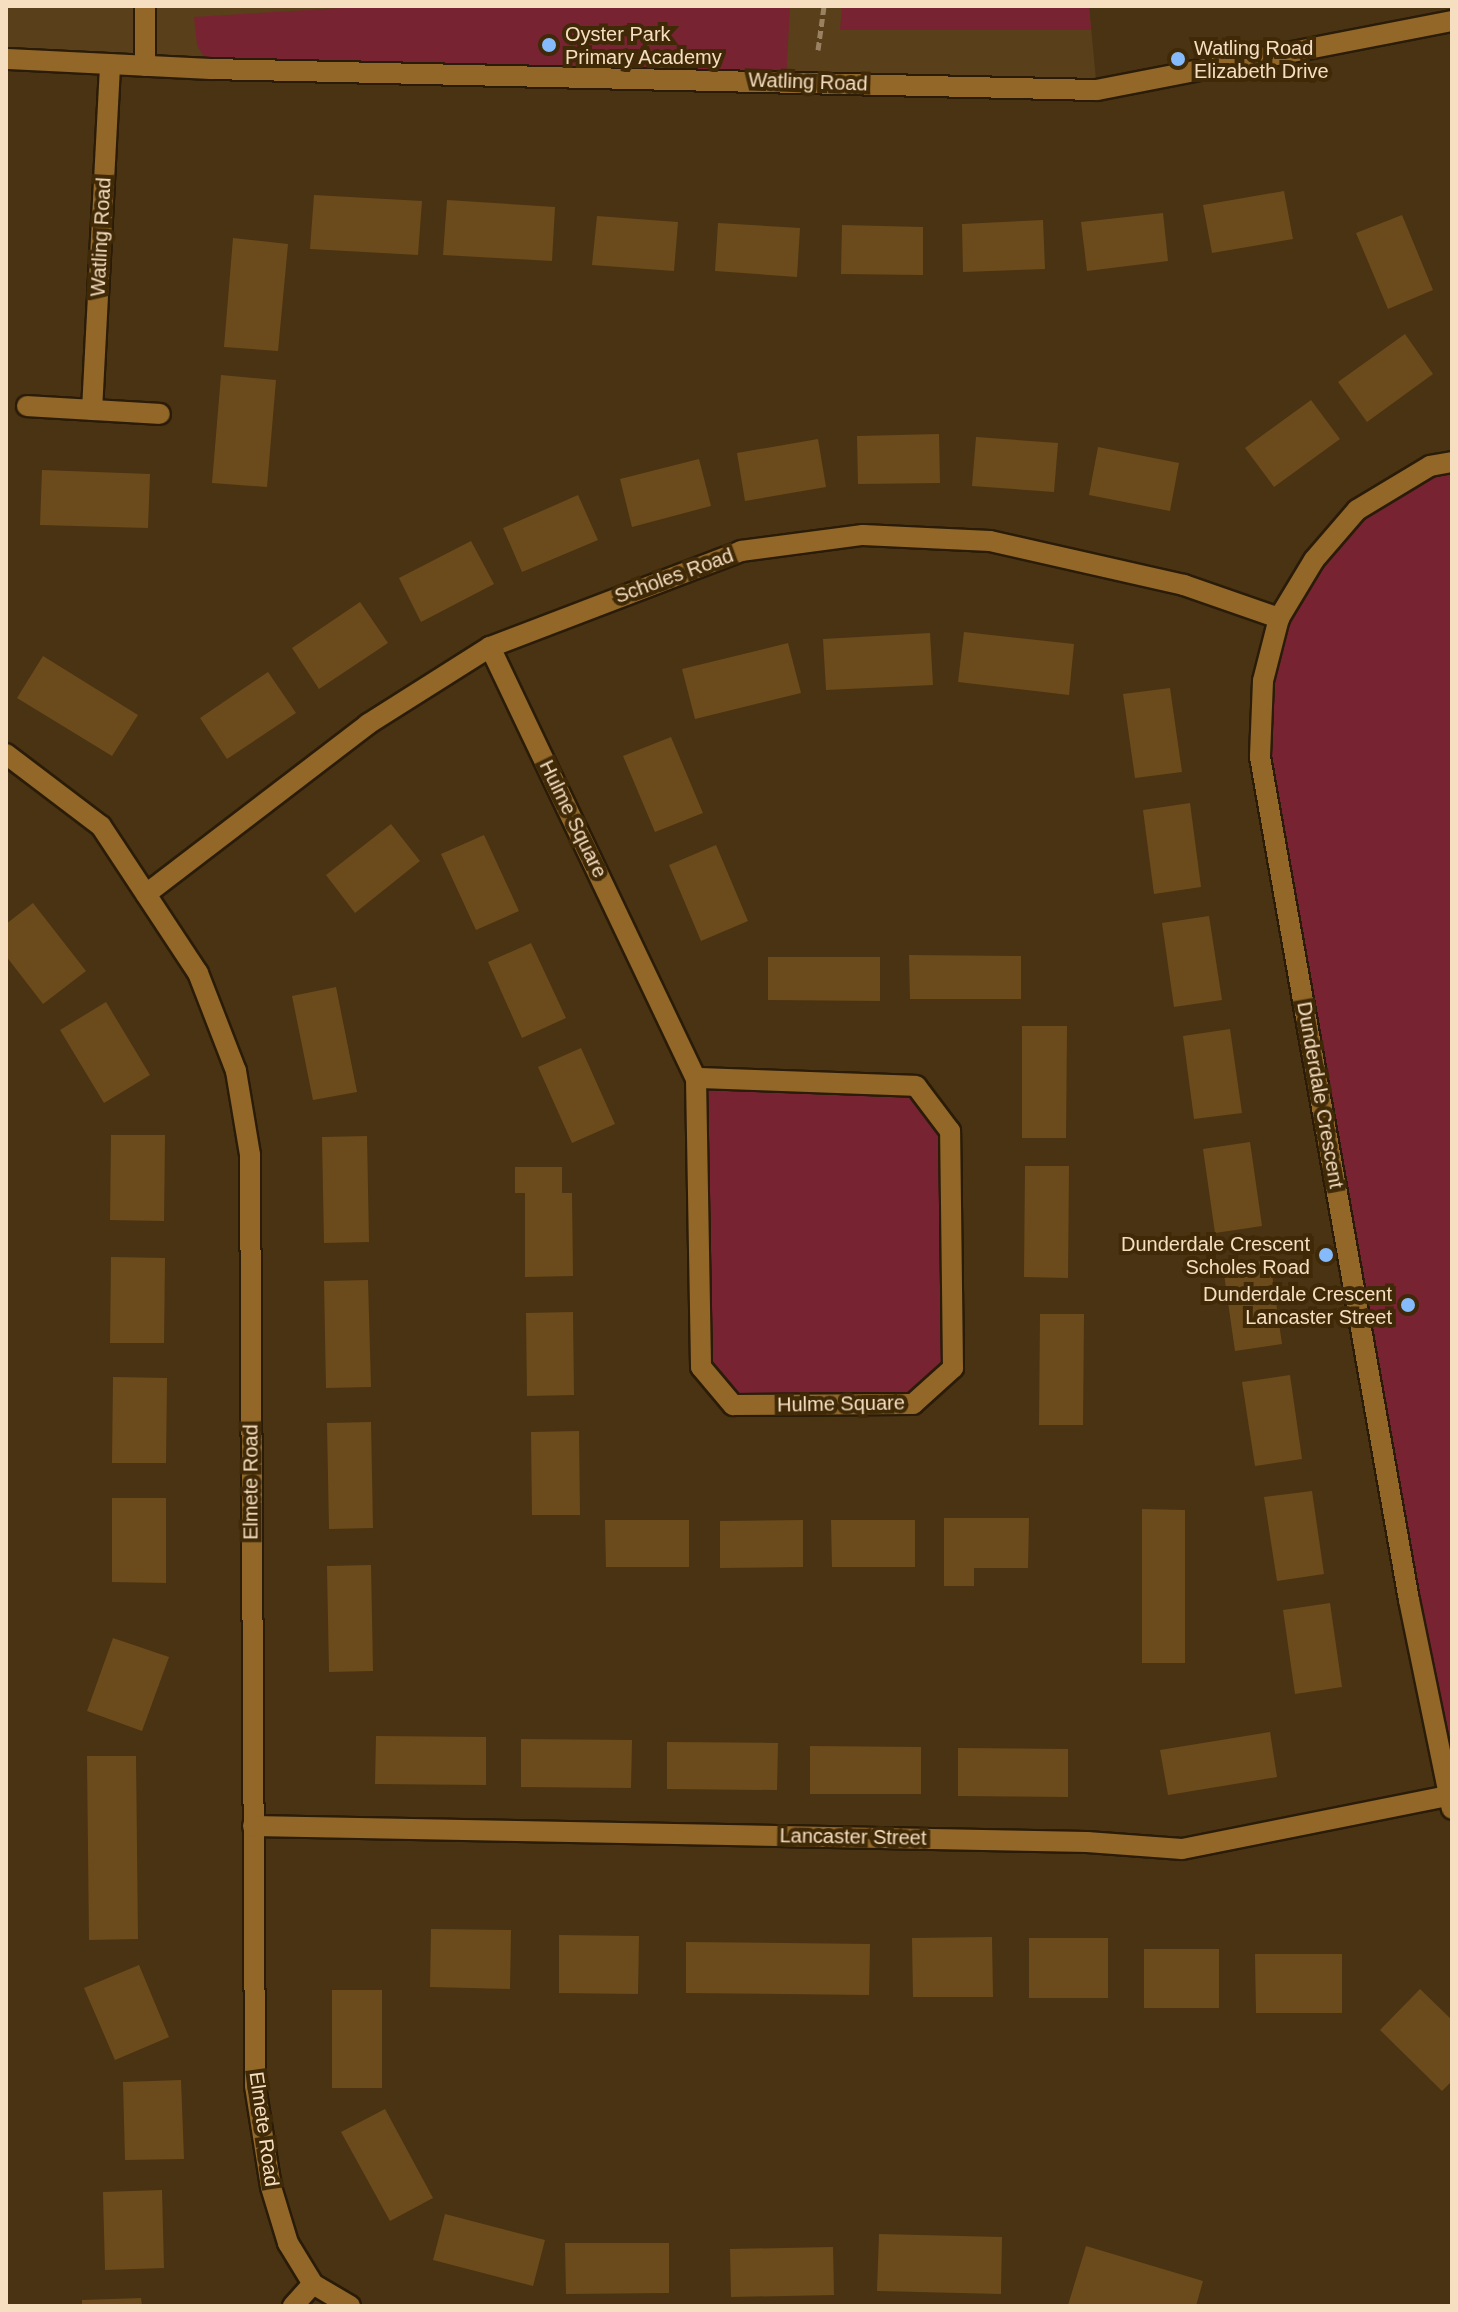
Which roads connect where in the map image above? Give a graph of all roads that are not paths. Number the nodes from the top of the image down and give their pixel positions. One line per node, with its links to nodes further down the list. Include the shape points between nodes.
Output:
1 (145, 6): 5 (street)
2 (1452, 21): 5 (street, Watling Road, via 1097,90)
3 (6, 59): 4 (street, Watling Road)
4 (110, 64): 5 (street, Watling Road); 7 (street, Watling Road)
5 (145, 66)
6 (27, 406): 7 (street)
7 (92, 410): 8 (street)
8 (160, 414)
9 (1452, 462): 10 (street, Dunderdale Crescent, via 1430,466 1357,510 1314,560)
10 (1279, 618): 11 (street, Scholes Road, via 1184,585 990,541 863,535 741,551); 15 (street, Dunderdale Crescent, via 1263,681 1260,757 1409,1600)
11 (490, 647): 13 (street, Scholes Road, via 368,724); 14 (street, Hulme Square)
12 (6, 754): 13 (street, Elmete Road, via 101,826)
13 (146, 894): 16 (street, Elmete Road, via 198,973 236,1071 250,1155)
14 (696, 1078): 14 (street, Hulme Square, via 701,1367 733,1405 913,1404 953,1368 950,1131 916,1086)
15 (1450, 1802): 16 (street, Lancaster Street, via 1182,1849 1087,1842)
16 (253, 1826): 17 (street, Elmete Road, via 255,2086 271,2187 288,2243)
17 (313, 2284): 18 (street); 19 (street, Elmete Road)
18 (293, 2306)
19 (350, 2306)

